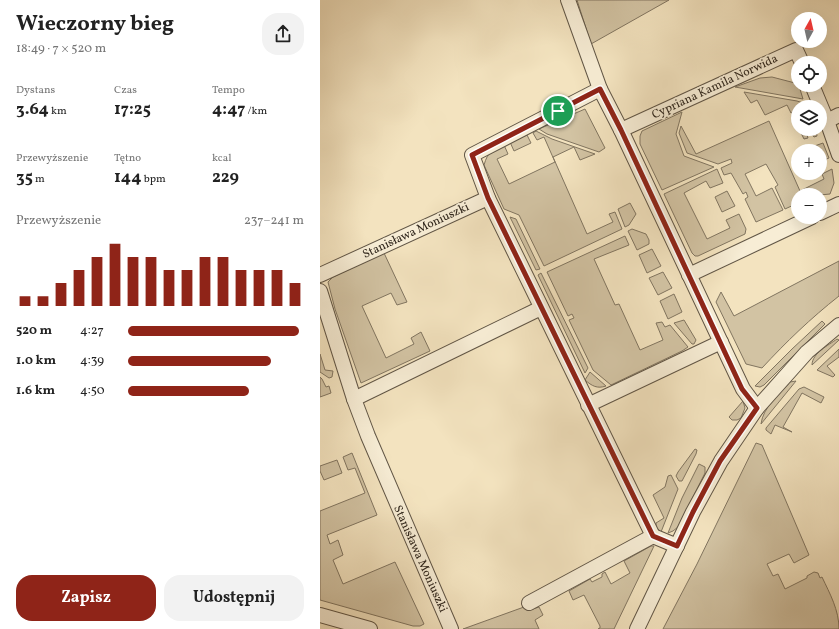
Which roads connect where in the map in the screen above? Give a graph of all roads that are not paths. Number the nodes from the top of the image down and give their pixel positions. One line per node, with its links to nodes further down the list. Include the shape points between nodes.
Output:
1 (568, 0): 3 (street)
2 (799, 56): 6 (street, Cypriana Kamila Norwida, via 796,50)
3 (600, 89): 6 (street); 8 (street, via 472,155)
4 (816, 92): 5 (street)
5 (833, 118): 7 (street)
6 (621, 130): 13 (street)
7 (839, 155)
8 (488, 198): 12 (street, Stanisława Moniuszki); 15 (street)
9 (839, 204): 10 (street)
10 (827, 210)
11 (797, 224): 13 (street)
12 (320, 275)
13 (689, 275): 17 (street)
14 (320, 291): 18 (street, Stanisława Moniuszki)
15 (541, 308): 18 (street); 19 (street)
16 (839, 325): 20 (street, via 807,352)
17 (721, 342): 19 (street); 20 (street, via 742,389)
18 (354, 399): 26 (street, Stanisława Moniuszki, via 376,457)
19 (588, 405): 21 (street)
20 (757, 408): 22 (street, via 720,461)
21 (653, 536): 22 (street); 23 (street)
22 (677, 546): 27 (street)
23 (529, 603)
24 (320, 615): 25 (street)
25 (370, 629)
26 (451, 629)
27 (638, 629)

